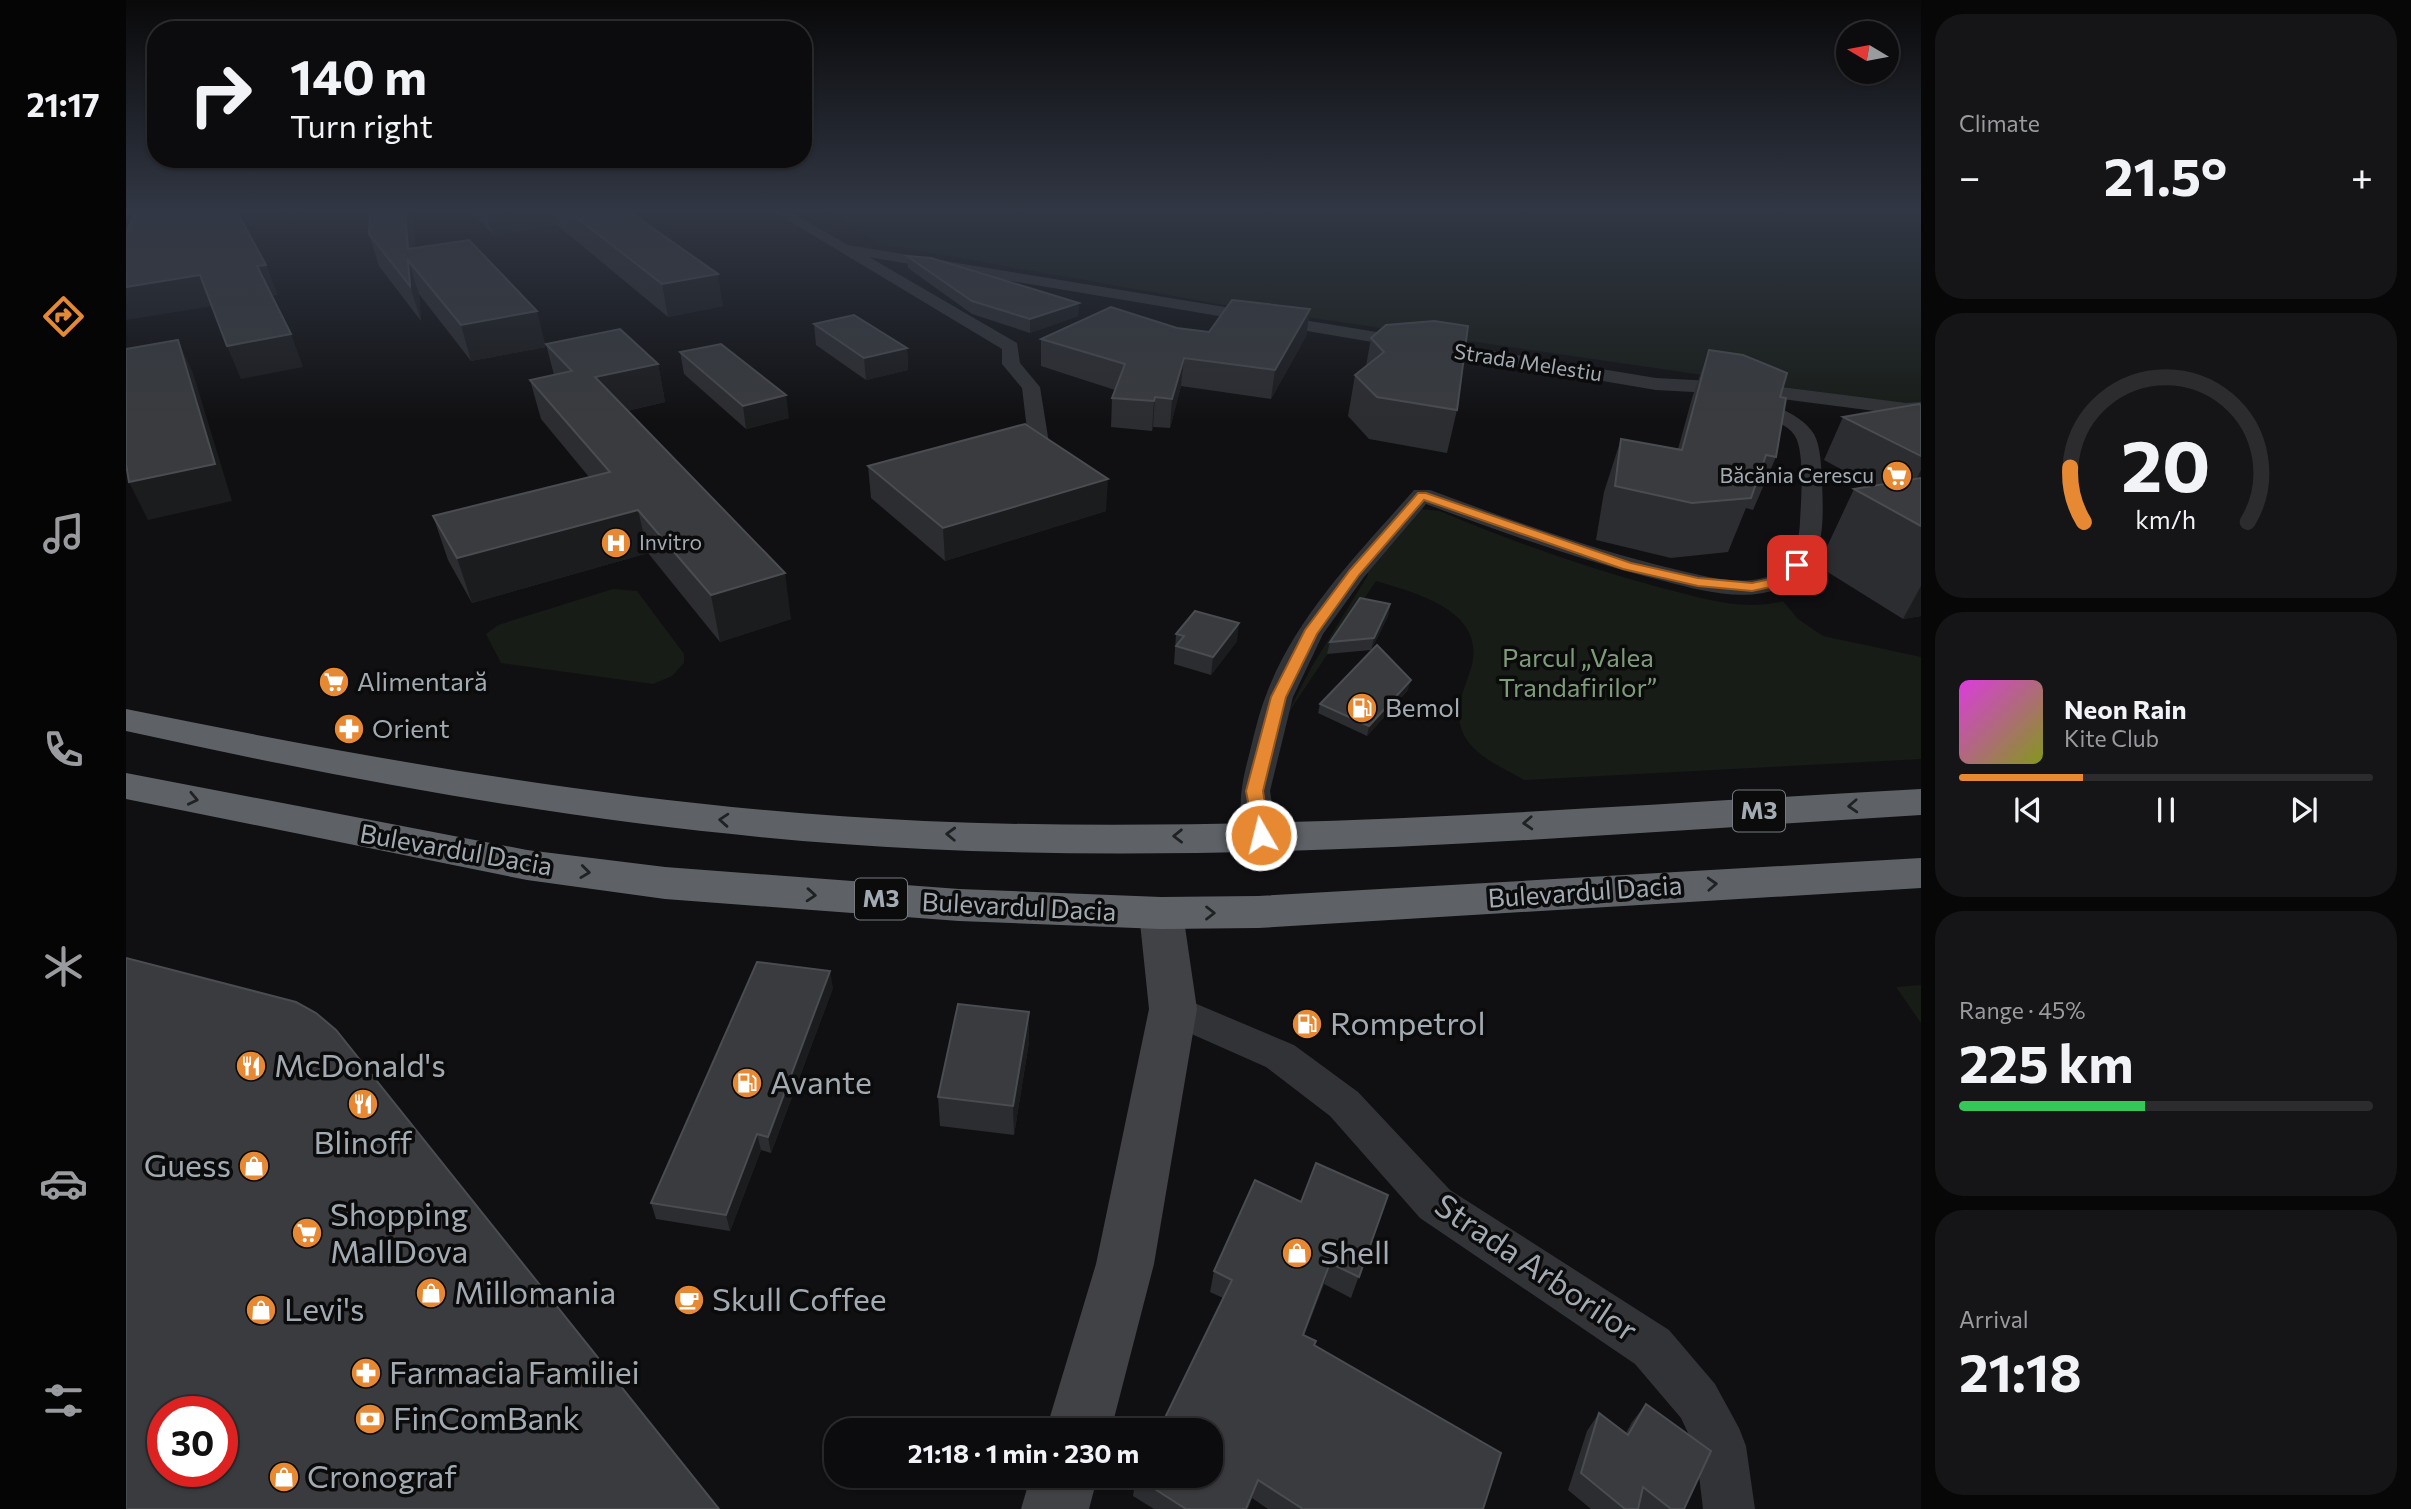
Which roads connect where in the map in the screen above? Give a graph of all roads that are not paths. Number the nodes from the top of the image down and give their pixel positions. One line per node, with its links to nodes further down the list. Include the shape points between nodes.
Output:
1 (899, 280): 5 (street, Strada Melestiu, via 1011,347 1011,365 1031,387 1039,446)
2 (1035, 280): 3 (street, Strada Melestiu)
3 (1656, 384): 4 (street, Strada Melestiu); 9 (street, via 1760,408 1806,437 1811,460 1809,549 1785,580 1752,587 1698,582 1627,566 1422,495 1310,633 1279,697 1255,791)
4 (1921, 408)
5 (1079, 472)
6 (126, 720): 9 (highway, M3, one-way to 6, via 1040,838 706,819 465,787)
7 (126, 786): 11 (highway, Bulevardul Dacia / M3, one-way to 11, via 527,865 665,883 959,905)
8 (1921, 802): 9 (highway, M3, one-way to 9)
9 (1261, 835)
10 (1921, 873): 11 (highway, Bulevardul Dacia / M3, one-way to 10, via 1258,912)
11 (1161, 913): 12 (street)
12 (1173, 1009): 13 (street, via 1125,1264); 16 (street, Strada Arborilor, via 1280,1056 1344,1104 1435,1204 1651,1347 1698,1401 1721,1446)
13 (1081, 1418)
14 (1061, 1488): 15 (street)
15 (1055, 1509)
16 (1729, 1509)

